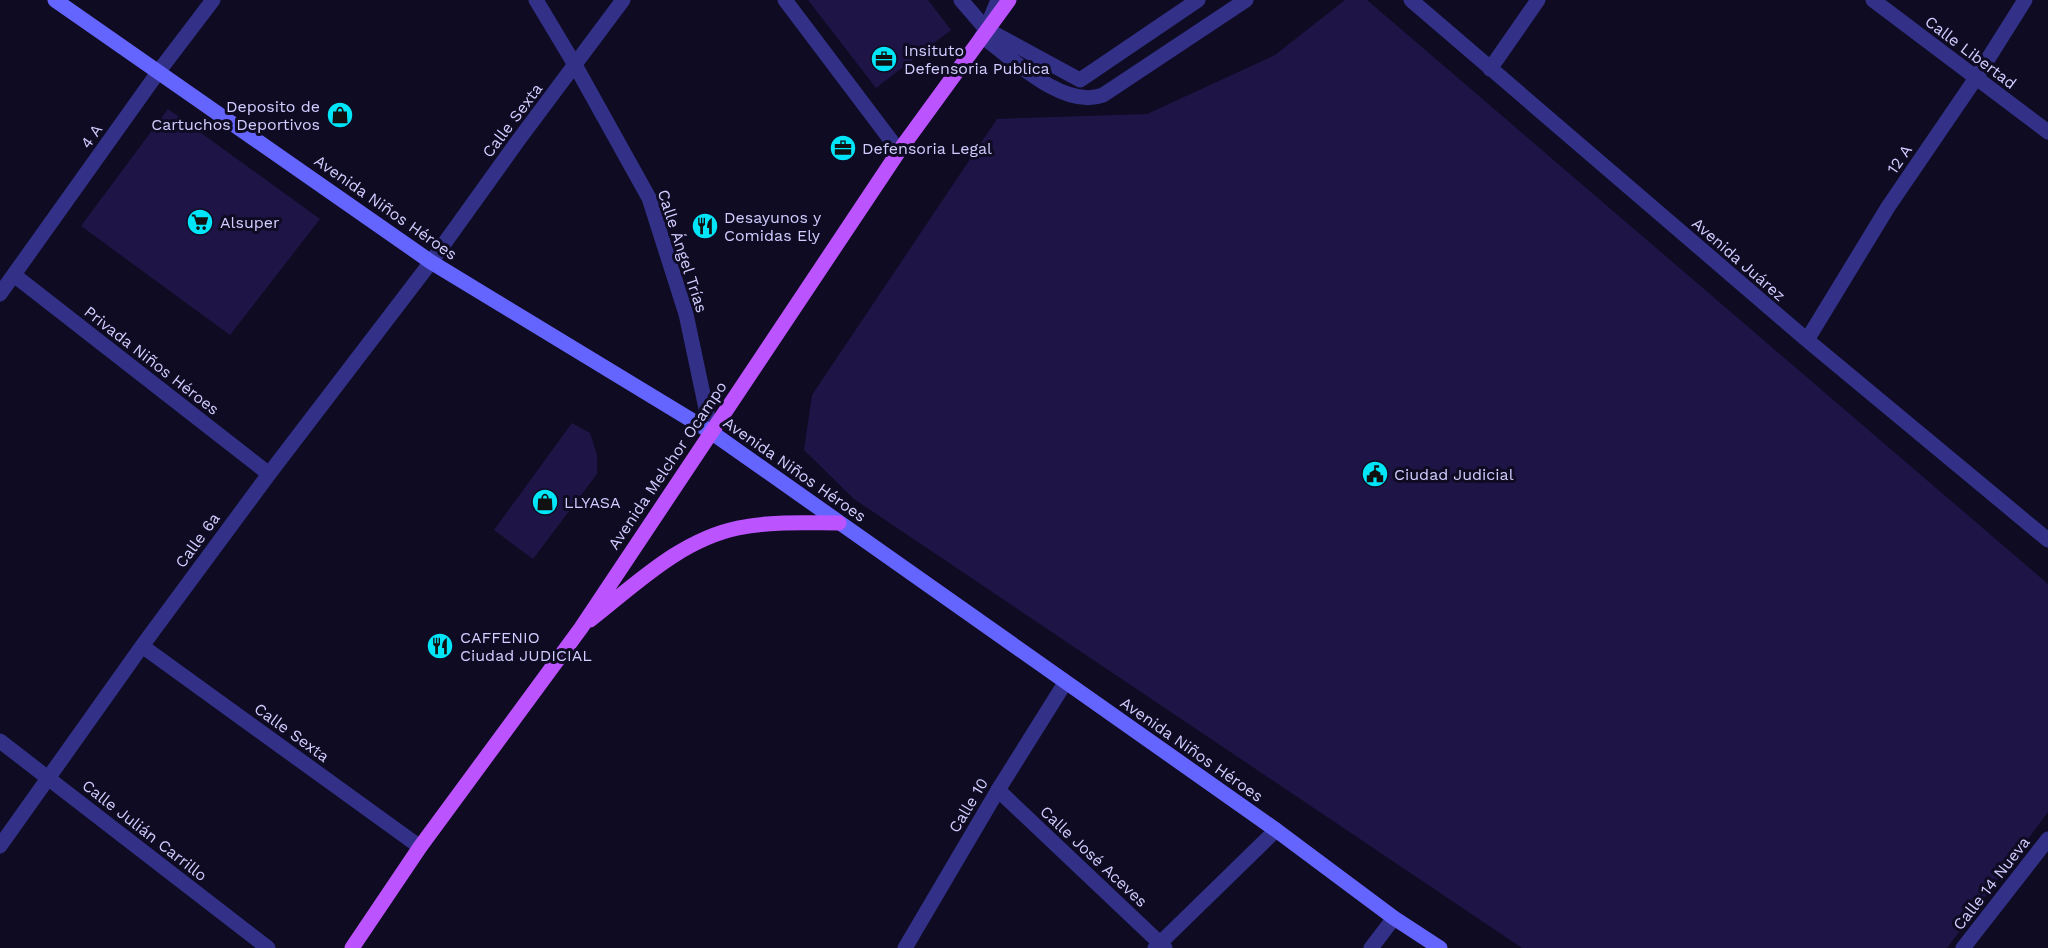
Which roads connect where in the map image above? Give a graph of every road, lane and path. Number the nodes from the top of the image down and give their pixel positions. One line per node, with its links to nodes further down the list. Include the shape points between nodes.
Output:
1 (55, 0): 18 (main road, Avenida Niños Héroes)
2 (213, 0): 18 (street, 4 A)
3 (536, 0): 16 (street, Calle Ángel Trías)
4 (623, 0): 16 (street, Calle Sexta)
5 (785, 0): 21 (street)
6 (961, 0): 15 (street)
7 (998, 0): 15 (street)
8 (1010, 0): 15 (main road, Avenida Melchor Ocampo)
9 (1198, 0): 15 (street, via 1080,80)
10 (1246, 0): 15 (street, via 1103,95 1091,99 1044,83)
11 (1411, 0): 17 (street, Avenida Juárez)
12 (1538, 0): 17 (street)
13 (1873, 0): 19 (street, Calle Libertad)
14 (2025, 0): 19 (street, 12 A)
15 (984, 32): 21 (main road, Avenida Melchor Ocampo)
16 (576, 65): 22 (street, Calle Sexta); 26 (street, Calle Ángel Trías, via 649,198 686,314)
17 (1490, 69): 25 (street, Avenida Juárez)
18 (159, 71): 22 (main road, Avenida Niños Héroes); 23 (street, 4 A)
19 (1976, 78): 20 (street, Calle Libertad); 25 (street, 12 A, via 1888,207)
20 (2048, 132)
21 (899, 151): 26 (main road, Avenida Melchor Ocampo)
22 (431, 262): 26 (main road, Avenida Niños Héroes); 27 (street, Calle 6a)
23 (14, 275): 24 (street, 4 A); 27 (street, Privada Niños Héroes)
24 (0, 294)
25 (1807, 340): 29 (street, Avenida Juárez)
26 (711, 432): 28 (main road, Avenida Niños Héroes); 30 (main road, Avenida Melchor Ocampo)
27 (269, 474): 31 (street, Calle 6a)
28 (839, 523): 30 (main road, via 738,528 705,538 675,555); 32 (main road, Avenida Niños Héroes)
29 (2048, 540)
30 (581, 628): 39 (main road, Avenida Melchor Ocampo)
31 (142, 646): 34 (street, Calle 6a); 39 (street, Calle Sexta)
32 (1065, 683): 35 (street, Calle 10); 36 (main road, Avenida Niños Héroes)
33 (0, 741): 34 (street, Calle Julián Carrillo)
34 (49, 778): 38 (street, Calle 6a); 42 (street, Calle Julián Carrillo)
35 (998, 790): 41 (street, Calle José Aceves); 44 (street, Calle 10)
36 (1276, 830): 40 (main road, Avenida Niños Héroes); 41 (street)
37 (2048, 839): 47 (street, Calle 14 Nueva)
38 (0, 846)
39 (420, 846): 43 (main road, Avenida Melchor Ocampo)
40 (1394, 918): 45 (street); 46 (main road, Avenida Niños Héroes)
41 (1160, 946)
42 (268, 948)
43 (352, 948)
44 (904, 948)
45 (1371, 948)
46 (1440, 948)
47 (1963, 948)

